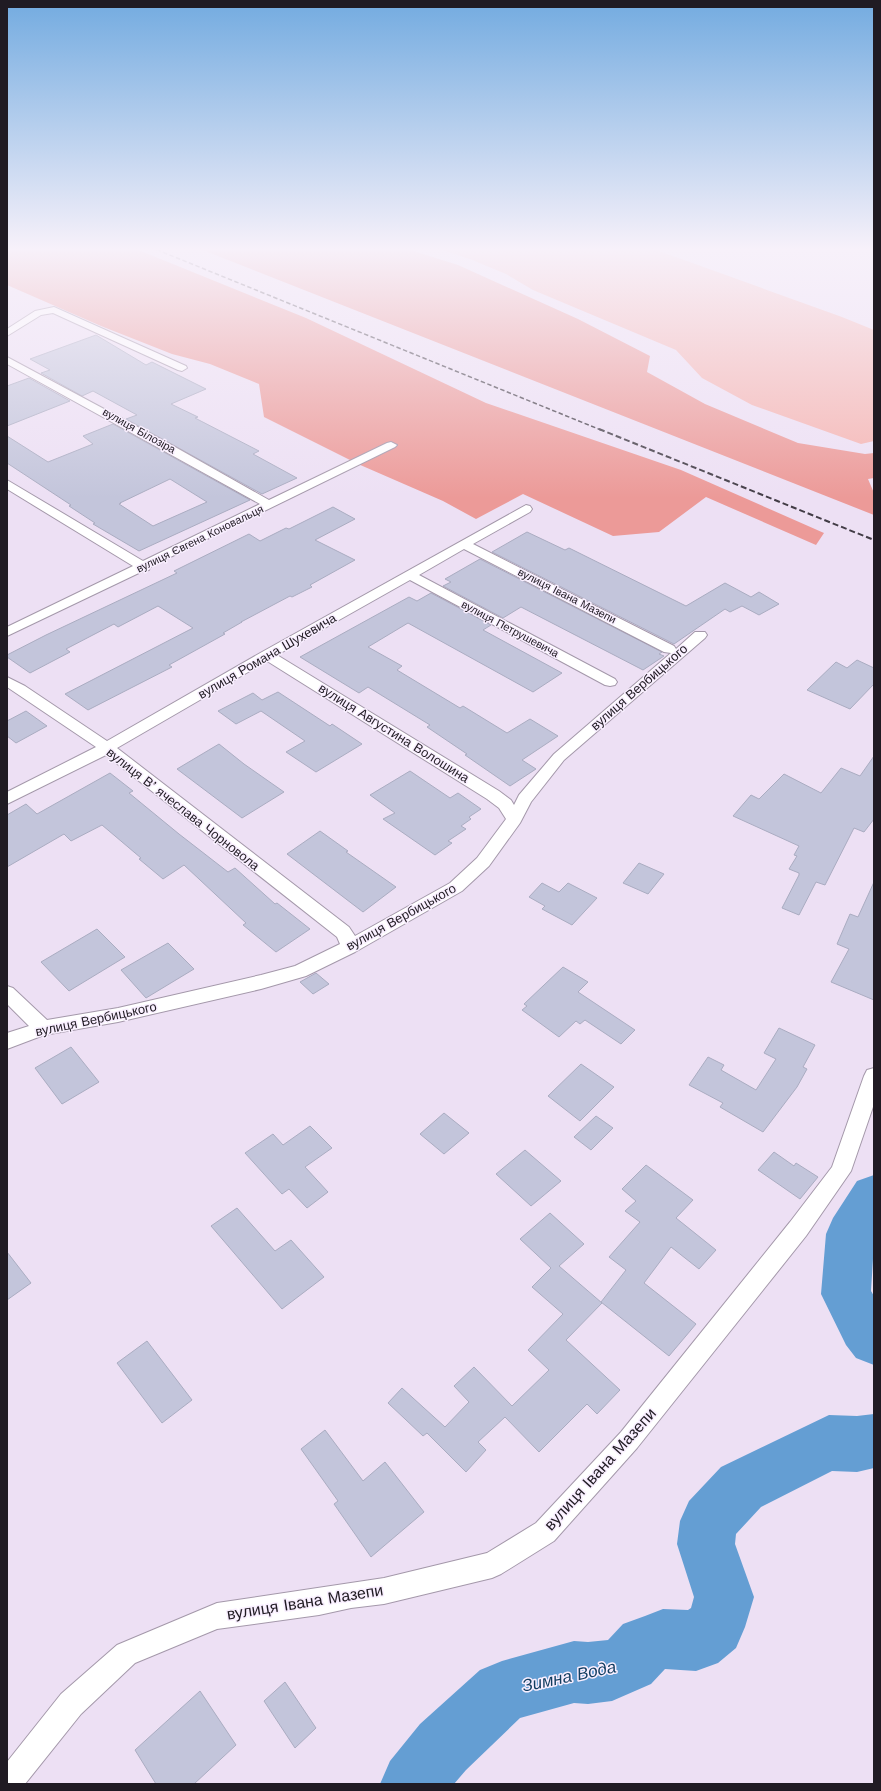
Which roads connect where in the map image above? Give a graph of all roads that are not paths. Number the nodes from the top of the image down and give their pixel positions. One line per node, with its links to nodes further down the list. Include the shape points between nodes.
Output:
1 (99, 331): 3 (street)
2 (7, 360): 6 (street, вулиця Білозіра)
3 (182, 368)
4 (391, 445): 6 (street, вулиця Євгена Коновальця)
5 (7, 484): 9 (street)
6 (270, 505): 9 (street, вулиця Євгена Коновальця)
7 (526, 509): 8 (street, вулиця Романа Шухевича)
8 (464, 544): 10 (street, вулиця Романа Шухевича); 13 (street, вулиця Івана Мазепи)
9 (144, 566): 11 (street, вулиця Євгена Коновальця)
10 (410, 575): 14 (street, вулиця Романа Шухевича); 16 (street, вулиця Петрушевича)
11 (7, 632)
12 (700, 635): 19 (street, вулиця Вербицького, via 559,757 525,799)
13 (668, 649)
14 (267, 655): 17 (street, вулиця Романа Шухевича); 19 (street, вулиця Августина Волошина, via 493,795 505,804)
15 (7, 681): 17 (street, вулиця Вʼячеслава Чорновола)
16 (610, 682)
17 (107, 748): 18 (street, вулиця Романа Шухевича); 20 (street, вулиця Вʼячеслава Чорновола, via 343,932 348,939)
18 (7, 799)
19 (514, 819): 20 (street, вулиця Вербицького, via 484,862 456,887)
20 (349, 947): 22 (street, вулиця Вербицького, via 300,971 261,982 118,1015)
21 (7, 993): 22 (street)
22 (43, 1028): 23 (street, вулиця Вербицького)
23 (7, 1041)
24 (874, 1076): 25 (street, вулиця Івана Мазепи, via 841,1171 630,1440 545,1532 492,1565 384,1591 217,1616 126,1654 71,1704)
25 (7, 1784)

